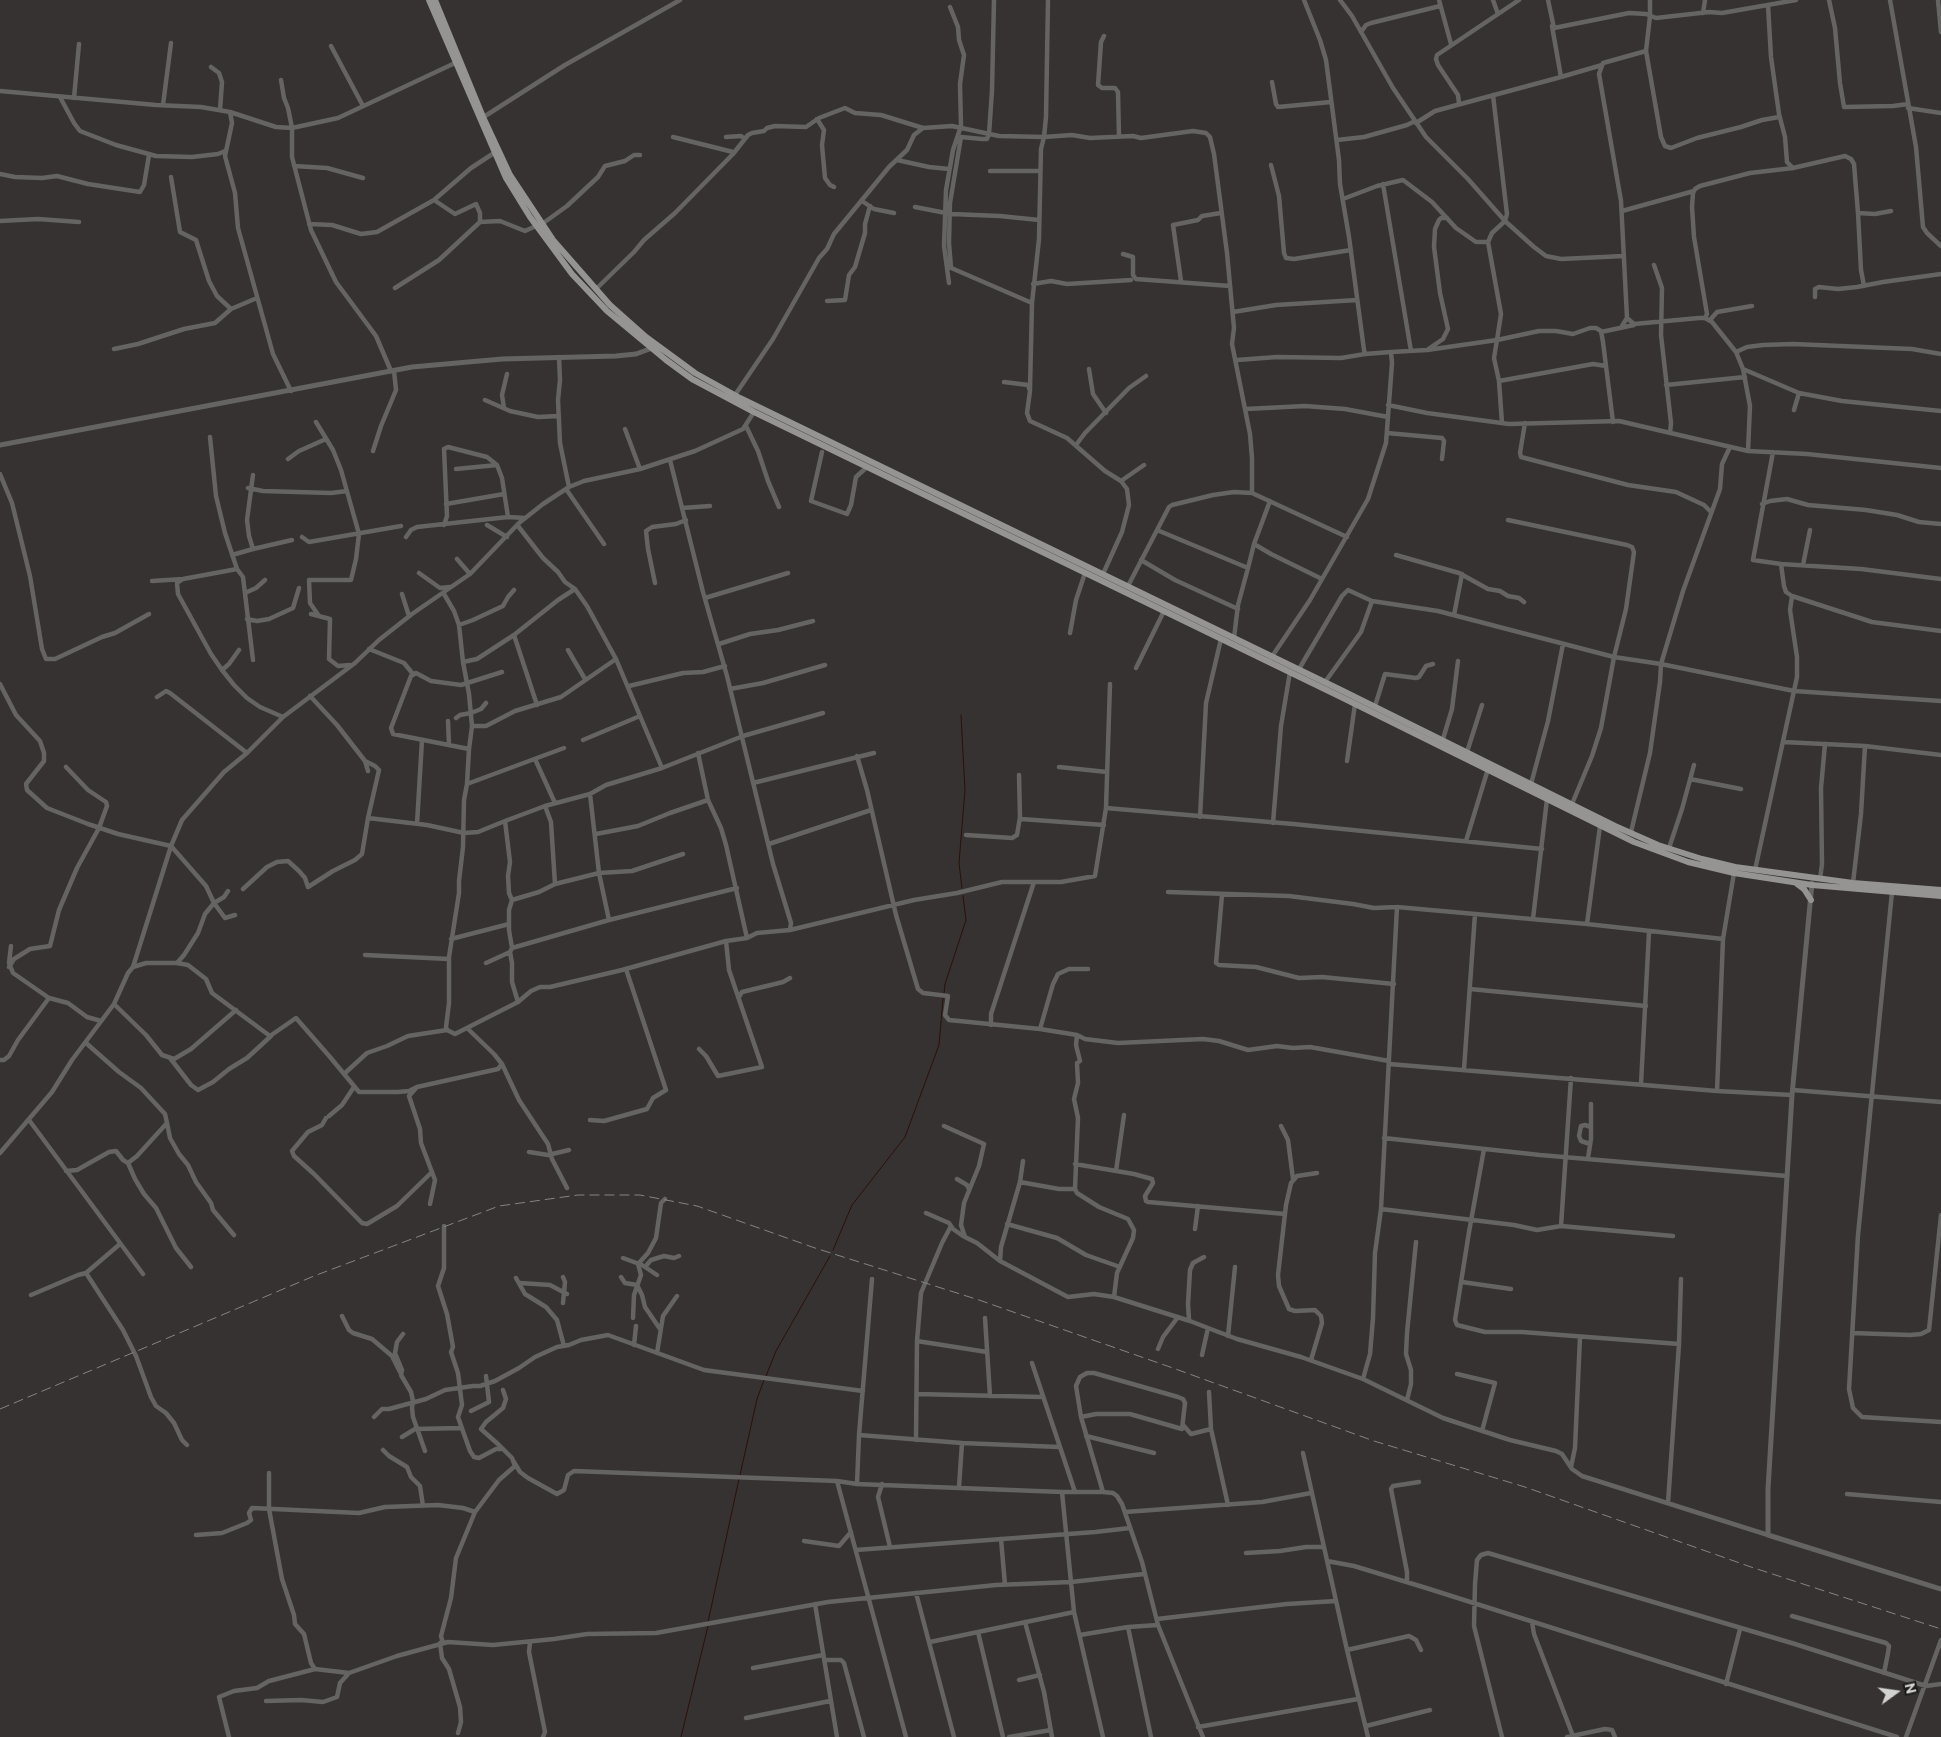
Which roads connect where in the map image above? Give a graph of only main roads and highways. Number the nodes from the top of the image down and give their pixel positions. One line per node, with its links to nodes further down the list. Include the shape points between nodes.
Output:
1 (429, 0): 3 (main road)
2 (435, 0): 3 (main road)
3 (481, 118): 4 (main road); 4 (main road, via 506,178)
4 (539, 225): 5 (main road, via 610,305); 5 (main road, via 572,274 607,310)
5 (655, 348): 6 (main road, via 735,395 1234,638); 6 (main road, via 692,378 754,412 1221,639)
6 (1270, 659): 7 (main road, via 1299,669 1572,804 1669,848 1702,859); 8 (main road, via 1290,672 1634,842 1688,862 1734,874)
7 (1815, 880): 8 (main road); 9 (main road); 10 (main road)
8 (1795, 882): 11 (main road)
9 (1941, 890)
10 (1941, 896)
11 (1811, 900)

